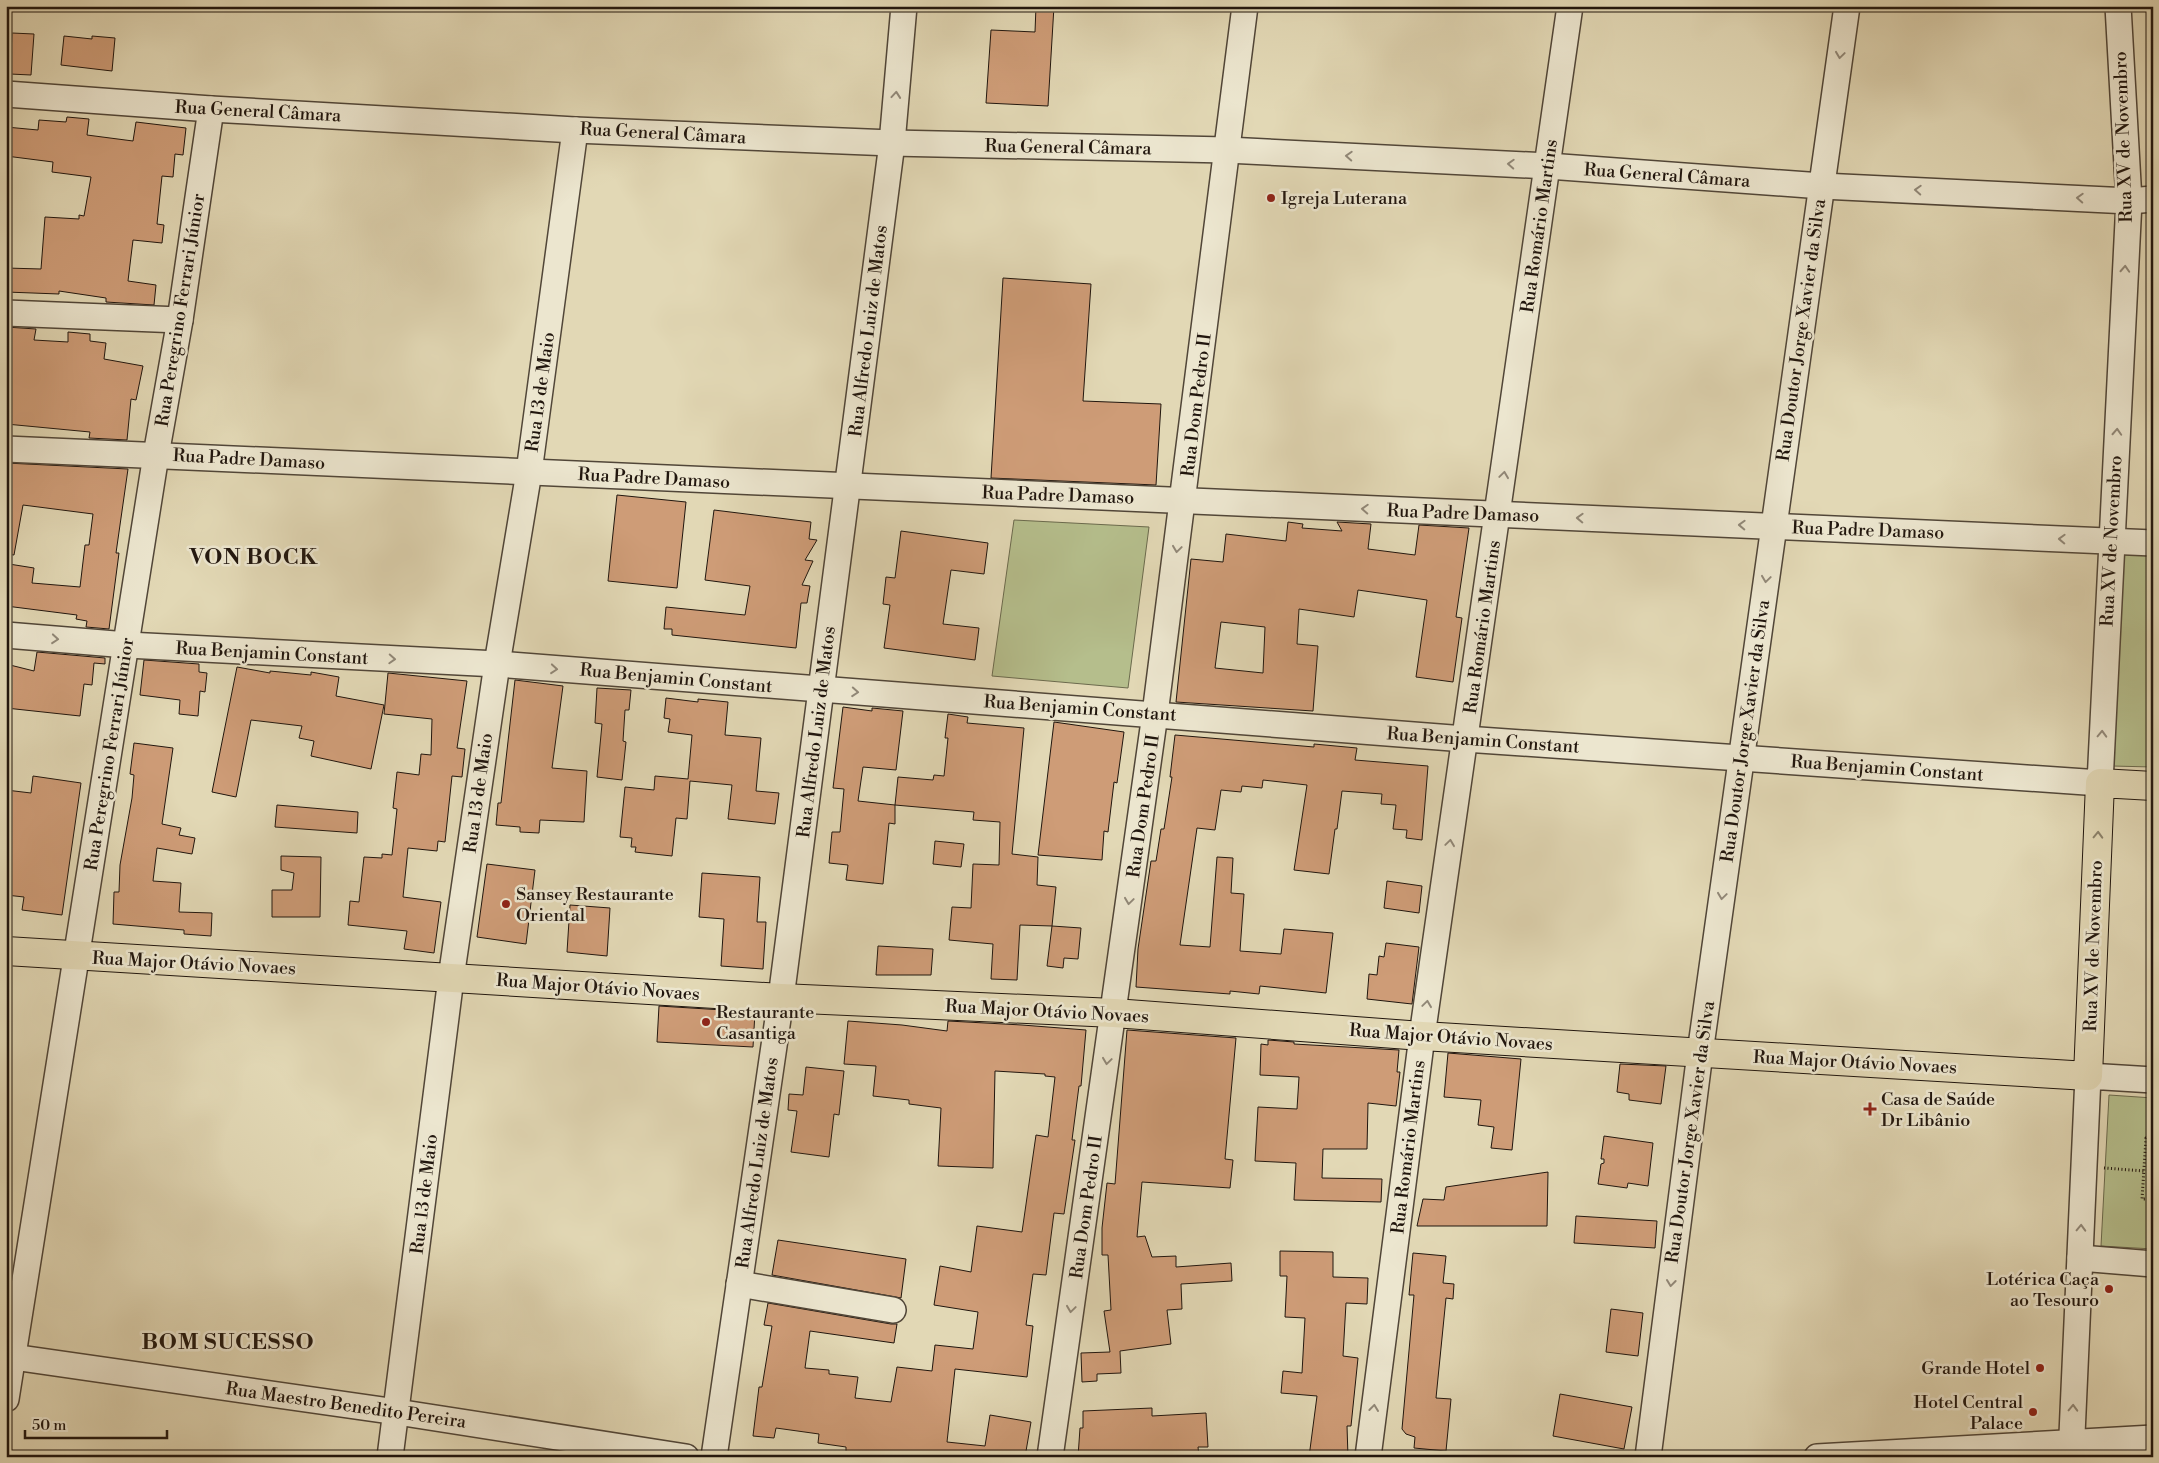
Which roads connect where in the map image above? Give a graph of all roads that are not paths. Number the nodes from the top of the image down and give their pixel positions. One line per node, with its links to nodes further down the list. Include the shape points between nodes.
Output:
1 (904, 6): 9 (street, Rua Alfredo Luiz de Matos, one-way to 1)
2 (1245, 6): 10 (street, Rua Dom Pedro II)
3 (1570, 6): 11 (street, Rua Romário Martins)
4 (1847, 6): 12 (street, Rua Doutor Jorge Xavier da Silva, one-way to 12)
5 (2118, 6): 13 (street, Rua XV de Novembro)
6 (6, 94): 7 (street, Rua General Câmara)
7 (212, 109): 8 (street, Rua General Câmara); 15 (street, Rua Peregrino Ferrari Júnior)
8 (574, 130): 9 (street, Rua General Câmara); 18 (street, Rua 13 de Maio)
9 (892, 143): 10 (street, Rua General Câmara); 19 (street, Rua Alfredo Luiz de Matos)
10 (1228, 150): 11 (street, Rua General Câmara, one-way to 10); 20 (street, Rua Dom Pedro II)
11 (1548, 166): 12 (street, Rua General Câmara); 21 (street, Rua Romário Martins, one-way to 11)
12 (1822, 186): 13 (street, Rua General Câmara, one-way to 12); 22 (street, Rua Doutor Jorge Xavier da Silva)
13 (2141, 200): 23 (street, Rua XV de Novembro, one-way to 13)
14 (6, 313): 15 (street)
15 (180, 320): 17 (street, Rua Peregrino Ferrari Júnior)
16 (6, 449): 17 (street, Rua Padre Damaso)
17 (156, 454): 18 (street, Rua Padre Damaso); 26 (street, Rua Peregrino Ferrari Júnior)
18 (529, 472): 19 (street, Rua Padre Damaso); 27 (street, Rua 13 de Maio)
19 (848, 486): 20 (street, Rua Padre Damaso); 28 (street, Rua Alfredo Luiz de Matos)
20 (1184, 501): 21 (street, Rua Padre Damaso, one-way to 20); 29 (street, Rua Dom Pedro II, one-way to 29)
21 (1498, 514): 22 (street, Rua Padre Damaso, one-way to 21); 30 (street, Rua Romário Martins)
22 (1774, 526): 23 (street, Rua Padre Damaso, one-way to 22); 31 (street, Rua Doutor Jorge Xavier da Silva, one-way to 31)
23 (2111, 541): 24 (street, Rua Padre Damaso); 32 (street, Rua XV de Novembro, one-way to 23)
24 (2153, 543)
25 (6, 635): 26 (street, Rua Benjamin Constant, one-way to 26)
26 (127, 645): 27 (street, Rua Benjamin Constant, one-way to 27); 35 (street, Rua Peregrino Ferrari Júnior)
27 (497, 664): 28 (street, Rua Benjamin Constant, one-way to 28); 36 (street, Rua 13 de Maio)
28 (821, 690): 29 (street, Rua Benjamin Constant, one-way to 29); 37 (street, Rua Alfredo Luiz de Matos)
29 (1156, 714): 30 (street, Rua Benjamin Constant); 38 (street, Rua Dom Pedro II, one-way to 38)
30 (1466, 739): 31 (street, Rua Benjamin Constant); 39 (street, Rua Romário Martins, one-way to 30)
31 (1742, 757): 32 (street, Rua Benjamin Constant); 40 (street, Rua Doutor Jorge Xavier da Silva, one-way to 40)
32 (2100, 783): 33 (main road, Rua Benjamin Constant); 41 (main road, Rua XV de Novembro, one-way to 32)
33 (2153, 786)
34 (6, 951): 35 (main road, Rua Major Otávio Novaes)
35 (78, 956): 36 (main road, Rua Major Otávio Novaes); 47 (street, Rua Peregrino Ferrari Júnior)
36 (451, 978): 37 (main road, Rua Major Otávio Novaes); 49 (street, Rua 13 de Maio)
37 (781, 998): 38 (main road, Rua Major Otávio Novaes); 45 (street, Rua Alfredo Luiz de Matos)
38 (1114, 1013): 39 (main road, Rua Major Otávio Novaes); 55 (street, Rua Dom Pedro II, one-way to 55)
39 (1422, 1036): 40 (main road, Rua Major Otávio Novaes); 56 (street, Rua Romário Martins, one-way to 39)
40 (1700, 1053): 41 (main road, Rua Major Otávio Novaes); 57 (street, Rua Doutor Jorge Xavier da Silva, one-way to 57)
41 (2088, 1076): 42 (street); 43 (street, one-way to 41)
42 (2153, 1080)
43 (2080, 1258): 44 (street); 51 (street, one-way to 43)
44 (2153, 1264)
45 (739, 1284): 46 (street); 54 (street, Rua Alfredo Luiz de Matos)
46 (893, 1310)
47 (10, 1356): 48 (street, Rua Peregrino Ferrari Júnior); 49 (street, Rua Maestro Benedito Pereira)
48 (6, 1399)
49 (397, 1412): 52 (street, Rua 13 de Maio); 53 (street, Rua Maestro Benedito Pereira)
50 (2153, 1438): 51 (street)
51 (2072, 1450): 58 (street)
52 (390, 1457)
53 (686, 1457)
54 (714, 1457)
55 (1050, 1457)
56 (1368, 1457)
57 (1648, 1457)
58 (1817, 1457)

